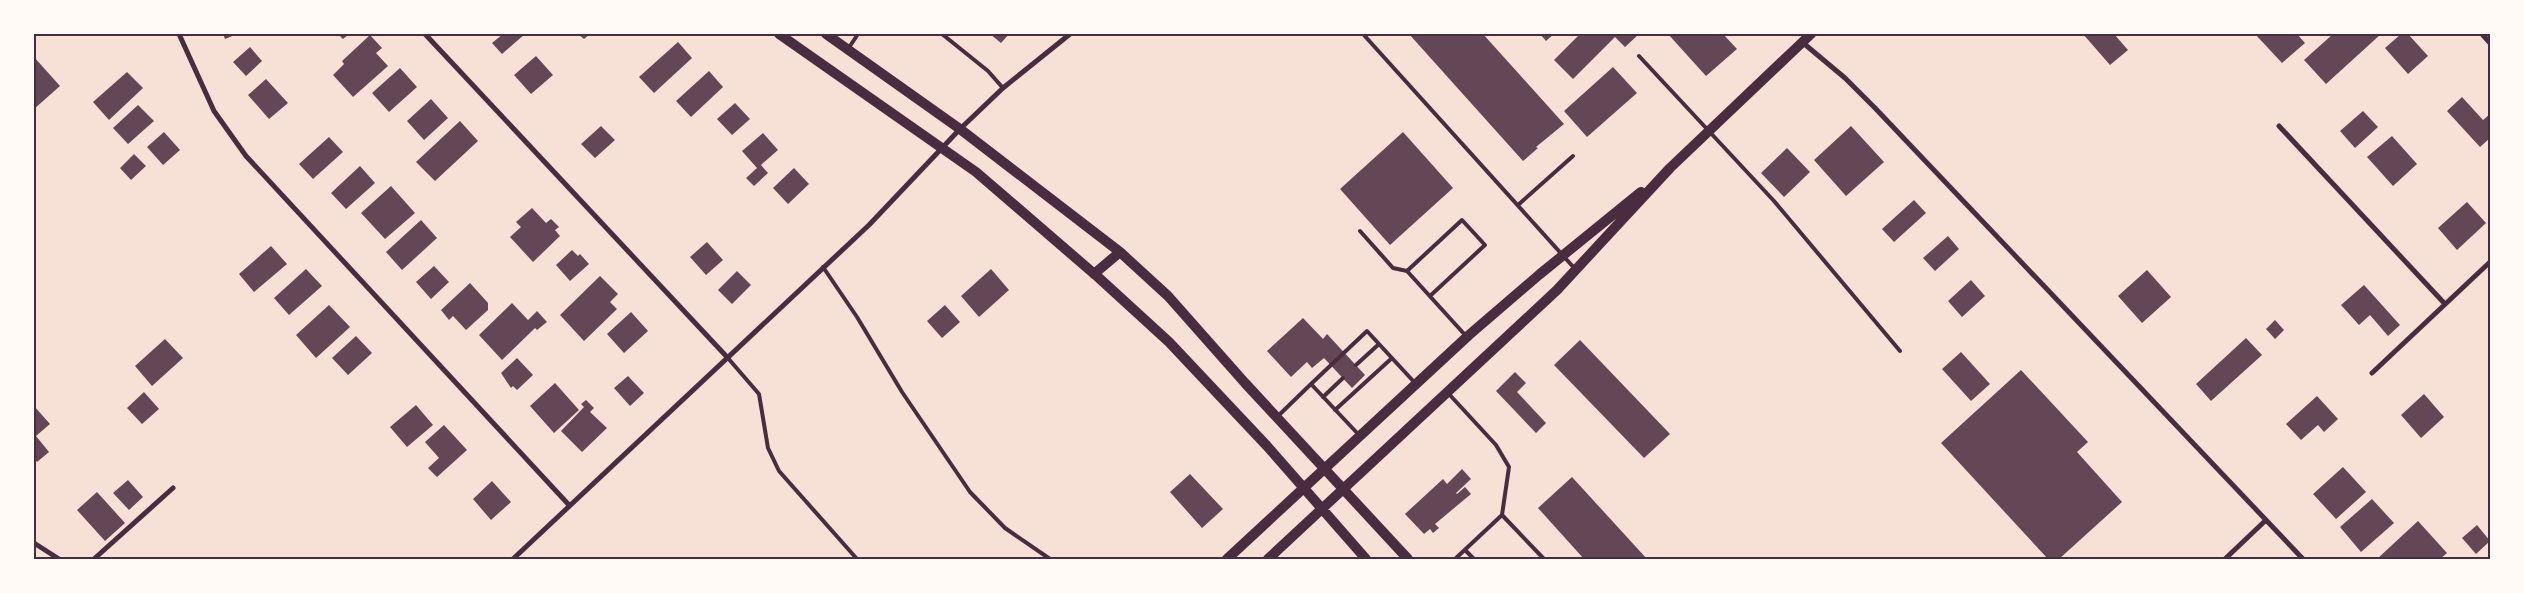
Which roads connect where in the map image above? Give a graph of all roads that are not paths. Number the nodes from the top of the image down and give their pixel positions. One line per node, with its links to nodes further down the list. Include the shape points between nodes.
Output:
1 (179, 34): 52 (street, via 214,111 246,156)
2 (425, 34): 36 (street)
3 (779, 34): 19 (main road)
4 (826, 34): 13 (main road)
5 (858, 34): 13 (lane)
6 (942, 34): 15 (lane, via 988,71)
7 (1070, 34): 15 (street)
8 (1363, 34): 22 (lane)
9 (1811, 34): 11 (main road)
10 (2482, 34): 12 (street)
11 (1802, 42): 18 (main road); 55 (street, via 1875,108)
12 (2490, 43)
13 (848, 49): 17 (main road)
14 (1639, 56): 18 (lane)
15 (1003, 88): 17 (street)
16 (2279, 126): 32 (street)
17 (960, 129): 19 (street); 24 (main road)
18 (1708, 132): 21 (main road); 35 (lane, via 1774,201)
19 (943, 148): 27 (street, via 869,225); 30 (main road, via 976,172)
20 (1573, 156): 22 (lane)
21 (1670, 168): 25 (main road); 28 (main road)
22 (1518, 205): 25 (lane)
23 (1360, 231): 29 (lane, via 1393,268)
24 (1120, 252): 30 (main road); 46 (main road, via 1168,296)
25 (1563, 255): 28 (lane); 33 (main road)
26 (2490, 262): 32 (street)
27 (823, 267): 36 (street); 62 (lane, via 970,492 1005,528)
28 (1576, 270): 43 (main road)
29 (1406, 271): 31 (lane); 31 (lane, via 1462,220 1485,244)
30 (1094, 274): 50 (main road, via 1169,342)
31 (1430, 296): 33 (lane)
32 (2445, 304): 39 (street)
33 (1467, 337): 42 (main road)
34 (1379, 344): 37 (lane); 38 (lane); 41 (lane, via 1367,331)
35 (1900, 351)
36 (727, 357): 52 (street); 61 (lane, via 759,394 768,448 779,471)
37 (1392, 358): 42 (lane); 45 (lane)
38 (1356, 365)
39 (2372, 373)
40 (1343, 378): 44 (lane)
41 (1311, 384): 44 (lane); 46 (lane)
42 (1416, 385): 47 (main road)
43 (1448, 392): 51 (main road); 54 (lane, via 1496,445 1509,467)
44 (1323, 398): 45 (lane)
45 (1335, 410): 47 (lane)
46 (1276, 417): 48 (main road)
47 (1360, 437): 48 (main road)
48 (1326, 469): 50 (main road); 51 (main road)
49 (173, 488): 59 (street)
50 (1304, 489): 53 (main road); 63 (main road)
51 (1344, 489): 53 (main road); 66 (main road)
52 (569, 505): 60 (street)
53 (1321, 510): 64 (main road); 65 (main road)
54 (1502, 515): 57 (lane); 69 (lane)
55 (2266, 520): 70 (street); 71 (street)
56 (34, 543): 58 (street)
57 (1465, 550): 67 (lane); 68 (lane)
58 (59, 559)
59 (94, 559)
60 (512, 559)
61 (857, 559)
62 (1050, 559)
63 (1227, 559)
64 (1268, 559)
65 (1366, 559)
66 (1408, 559)
67 (1455, 559)
68 (1474, 559)
69 (1544, 559)
70 (2224, 559)
71 (2303, 559)

